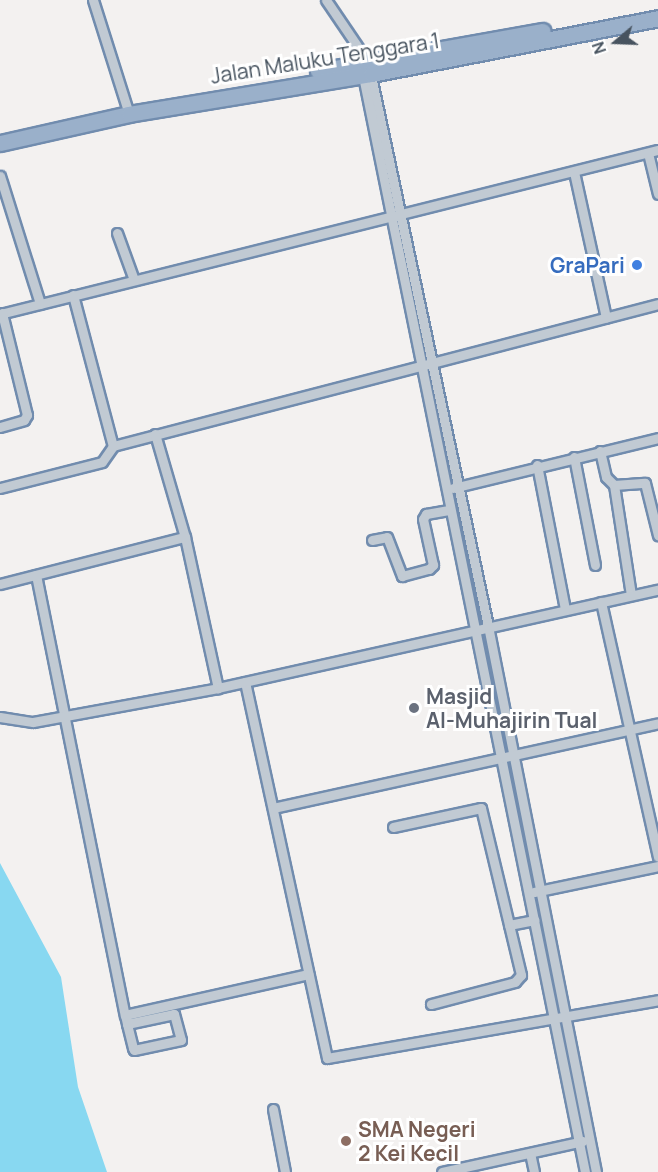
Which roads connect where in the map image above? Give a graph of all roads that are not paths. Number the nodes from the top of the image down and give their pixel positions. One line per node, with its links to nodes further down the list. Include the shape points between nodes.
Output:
1 (93, 0): 6 (street)
2 (326, 0): 5 (street)
3 (658, 9): 5 (highway, Jalan Maluku Tenggara 1)
4 (658, 18): 5 (highway, Jalan Maluku Tenggara 1)
5 (365, 65): 6 (highway, Jalan Maluku Tenggara 1); 14 (street)
6 (128, 109): 7 (highway, Jalan Maluku Tenggara 1); 8 (highway, Jalan Maluku Tenggara 1)
7 (0, 134)
8 (0, 143)
9 (658, 150): 10 (street)
10 (648, 153): 11 (street); 13 (street)
11 (574, 172): 14 (street); 21 (street)
12 (0, 176): 18 (street)
13 (658, 194)
14 (395, 214): 16 (street); 22 (street); 23 (street)
15 (117, 233): 16 (street)
16 (134, 280): 17 (street)
17 (73, 295): 18 (street); 27 (street)
18 (40, 304): 20 (street)
19 (658, 304): 21 (street)
20 (1, 314): 24 (street, via 27,414 24,420)
21 (606, 318): 22 (street)
22 (432, 361): 23 (street); 32 (street)
23 (421, 364): 25 (street); 34 (street)
24 (0, 427)
25 (155, 434): 27 (street); 37 (street)
26 (658, 438): 28 (street)
27 (113, 446): 33 (street, via 102,462)
28 (600, 451): 29 (street); 31 (street, via 606,477)
29 (574, 457): 30 (street); 39 (street)
30 (537, 465): 32 (street); 45 (street)
31 (614, 485): 36 (street, via 645,483); 43 (street)
32 (457, 487): 34 (street); 46 (street)
33 (0, 488)
34 (444, 490): 35 (street)
35 (449, 510): 38 (street, via 426,514 423,519 433,565 429,569 402,576 387,537); 47 (street)
36 (658, 535)
37 (185, 537): 40 (street); 49 (street)
38 (372, 540)
39 (595, 565)
40 (36, 575): 41 (street); 51 (street)
41 (0, 584)
42 (658, 590): 43 (street)
43 (632, 595): 44 (street)
44 (601, 602): 45 (street); 53 (street)
45 (565, 609): 46 (street)
46 (488, 626): 47 (street); 54 (street)
47 (473, 630): 48 (street); 55 (street)
48 (244, 682): 49 (street); 56 (street)
49 (218, 688): 51 (street)
50 (0, 717): 51 (street, via 15,722)
51 (64, 718): 68 (street)
52 (658, 723): 53 (street)
53 (630, 730): 54 (street); 58 (street)
54 (513, 755): 55 (street); 60 (street)
55 (500, 757): 56 (street); 61 (street)
56 (273, 808): 64 (street)
57 (393, 827): 63 (street, via 481,808)
58 (658, 857)
59 (658, 866): 60 (street)
60 (540, 892): 61 (street); 67 (street)
61 (529, 893): 62 (street)
62 (535, 920): 63 (street); 69 (street)
63 (509, 925): 66 (street, via 520,979)
64 (308, 974): 68 (street); 69 (street, via 324,1054 333,1060)
65 (658, 1000): 67 (street)
66 (431, 1004)
67 (566, 1018): 69 (street); 71 (street)
68 (126, 1019): 68 (street, via 134,1050 181,1040 174,1014)
69 (555, 1020): 72 (street)
70 (273, 1109): 75 (street)
71 (590, 1140): 72 (street); 79 (street)
72 (579, 1142): 73 (street); 78 (street)
73 (530, 1153): 74 (street); 77 (street)
74 (481, 1168): 76 (street)
75 (285, 1172)
76 (444, 1172)
77 (534, 1172)
78 (585, 1172)
79 (596, 1172)

